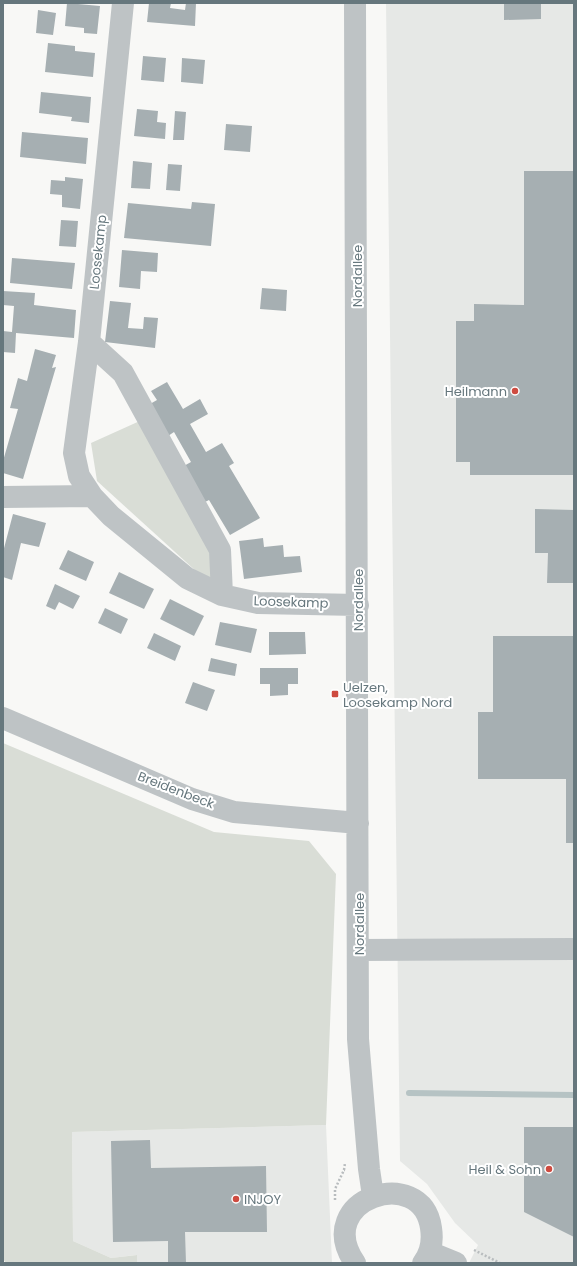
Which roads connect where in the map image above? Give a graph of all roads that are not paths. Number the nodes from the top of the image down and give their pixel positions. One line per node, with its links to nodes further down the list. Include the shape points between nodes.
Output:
1 (123, 3): 3 (street, Loosekamp)
2 (355, 3): 7 (street, Nordallee)
3 (89, 342): 4 (street, Loosekamp, via 74,453 79,476); 6 (street, via 123,373 220,550)
4 (92, 496): 5 (street); 6 (street, Loosekamp, via 111,516 187,578)
5 (3, 497)
6 (222, 595): 7 (street, Loosekamp, via 258,603)
7 (358, 605): 9 (street, Nordallee)
8 (3, 718): 9 (street, Breidenbeck, via 192,799 227,810)
9 (358, 823): 11 (street, Nordallee)
10 (574, 949): 11 (street)
11 (359, 950): 12 (street, Nordallee, via 358,1039)
12 (373, 1196): 14 (street, via 385,1193 408,1197 426,1213 431,1224 432,1236); 15 (street, via 357,1206 346,1230 346,1241)
13 (462, 1254): 14 (street)
14 (426, 1257)
15 (355, 1263)

